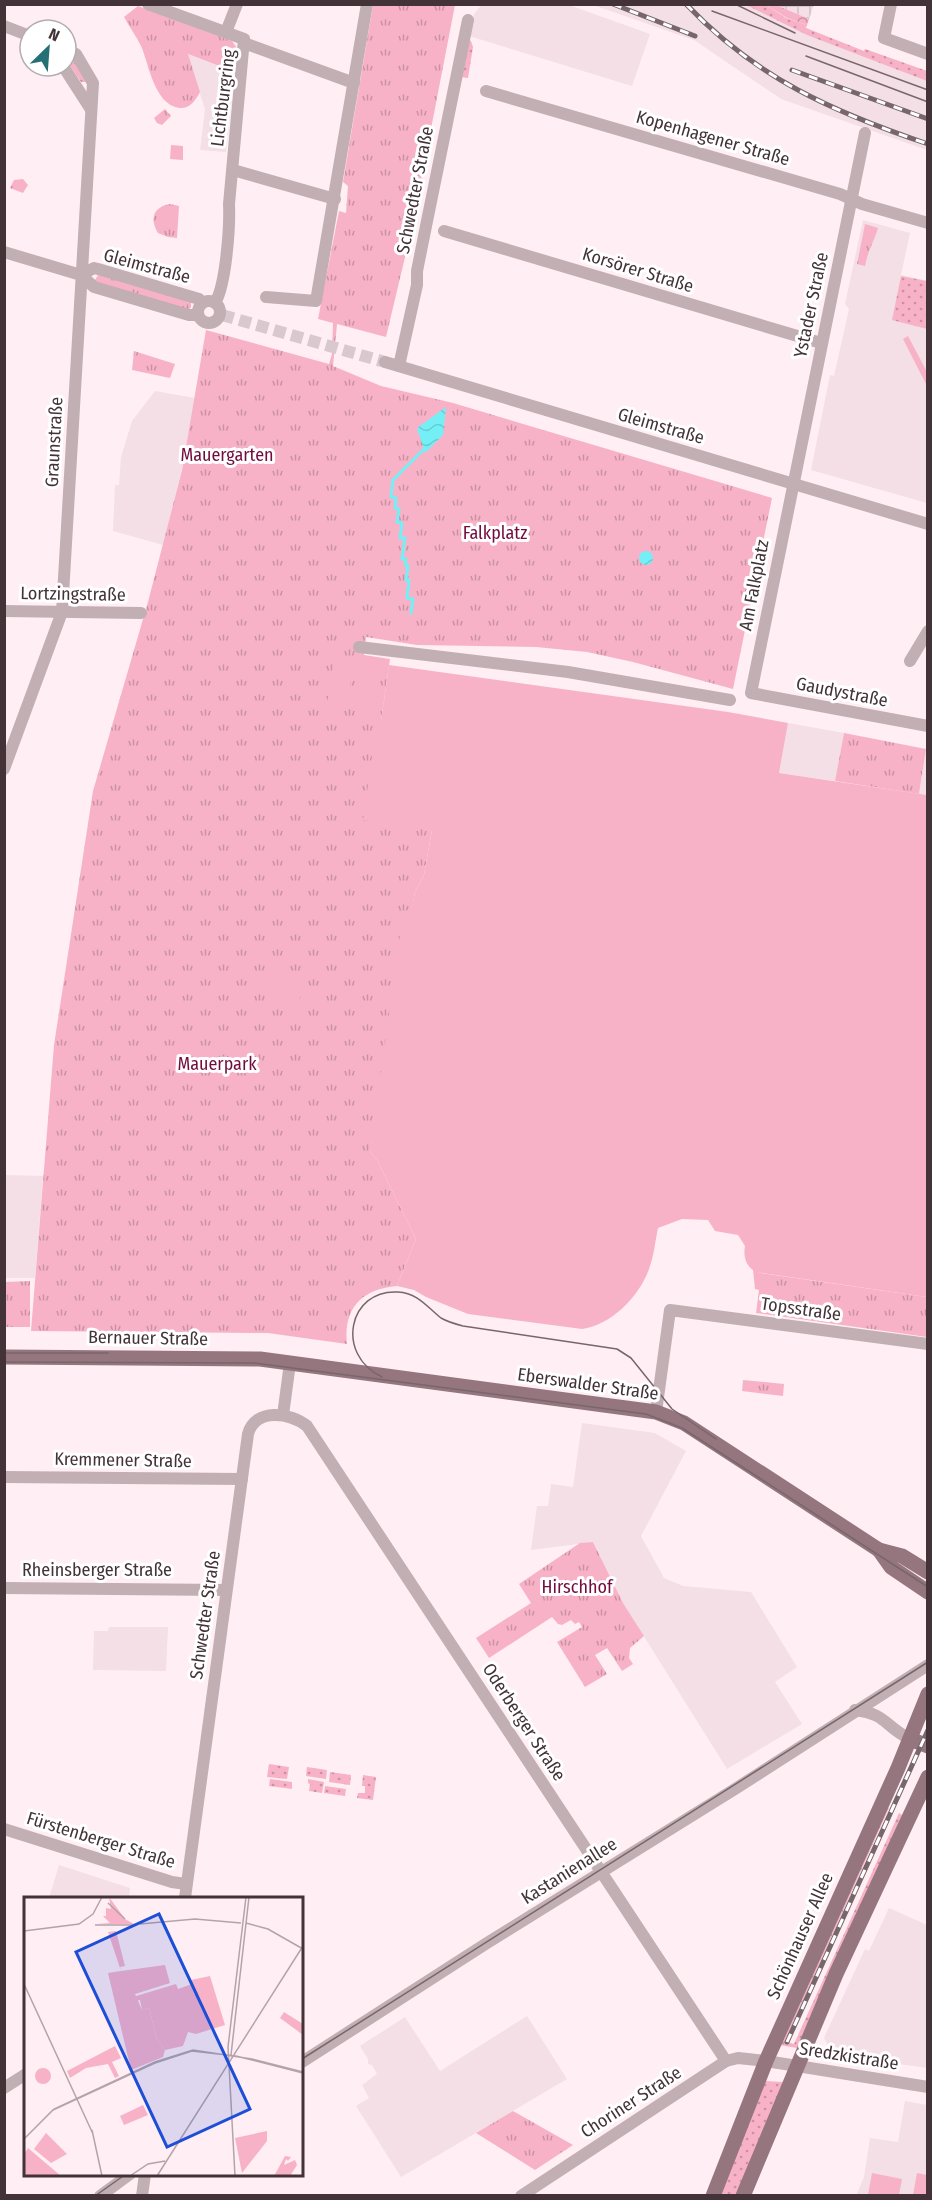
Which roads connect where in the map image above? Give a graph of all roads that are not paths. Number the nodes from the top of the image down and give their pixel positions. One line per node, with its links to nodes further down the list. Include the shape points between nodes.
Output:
1 (148, 4): 6 (street)
2 (237, 4): 6 (street)
3 (367, 4): 11 (street)
4 (891, 4): 8 (street, via 884,38)
5 (468, 20): 26 (street, Schwedter Straße)
6 (226, 32): 7 (street, via 244,39)
7 (244, 43): 11 (street, Lichtburgring); 15 (street, Lichtburgring)
8 (927, 54)
9 (78, 57): 13 (street, Graunstraße, via 92,79)
10 (71, 78): 13 (street)
11 (354, 83): 16 (street)
12 (486, 91): 17 (street, Kopenhagener Straße)
13 (90, 108): 21 (street, Graunstraße)
14 (865, 133): 17 (street, Ystader Straße)
15 (233, 170): 16 (street, Lichtburgring); 23 (street, Lichtburgring, via 221,291)
16 (335, 198): 22 (street, via 316,301)
17 (851, 199): 18 (street, Kopenhagener Straße); 24 (street, Ystader Straße)
18 (927, 223)
19 (444, 231): 24 (street, Korsörer Straße)
20 (4, 252): 21 (street, Gleimstraße)
21 (81, 275): 23 (street, Gleimstraße, via 94,287 189,315); 23 (street, Gleimstraße, via 98,269 199,299); 30 (street, Graunstraße)
22 (266, 297)
23 (211, 310)
24 (821, 344): 27 (street, Ystader Straße)
25 (385, 362): 26 (street, Gleimstraße)
26 (399, 366): 27 (street, Gleimstraße)
27 (792, 484): 28 (street, Gleimstraße); 35 (street, Am Falkplatz)
28 (927, 524)
29 (4, 611): 30 (street, Lortzingstraße)
30 (62, 612): 31 (street, Lortzingstraße); 38 (street, Graunstraße)
31 (141, 613)
32 (927, 632): 34 (street)
33 (359, 647): 36 (street, via 568,672)
34 (910, 661)
35 (751, 693): 37 (street, Gaudystraße)
36 (730, 700)
37 (927, 726)
38 (4, 770)
39 (927, 1344): 42 (street, Topsstraße, via 670,1310)
40 (4, 1357): 41 (main road, Bernauer Straße, via 173,1357)
41 (290, 1363): 42 (main road, Eberswalder Straße); 43 (street)
42 (656, 1412): 46 (main road, Eberswalder Straße, via 684,1423)
43 (284, 1415): 45 (street, Schwedter Straße, via 262,1417 250,1427); 58 (street, Oderberger Straße, via 307,1425)
44 (4, 1477): 45 (street, Kremmener Straße)
45 (242, 1479): 49 (street, Schwedter Straße)
46 (879, 1550): 47 (main road, Eberswalder Straße, via 902,1556); 50 (main road, Eberswalder Straße, via 891,1567)
47 (927, 1572)
48 (4, 1588): 49 (street, Rheinsberger Straße)
49 (226, 1590): 59 (street, Schwedter Straße)
50 (927, 1592)
51 (927, 1665): 53 (street, Kastanienallee)
52 (927, 1694): 54 (main road, Schönhauser Allee)
53 (855, 1710): 54 (street, via 879,1716 896,1732); 58 (street, Kastanienallee)
54 (910, 1738): 55 (main road); 63 (main road, Schönhauser Allee)
55 (927, 1746)
56 (927, 1778): 64 (main road)
57 (4, 1829): 59 (street, Fürstenberger Straße)
58 (602, 1872): 61 (street, Kastanienallee); 62 (street, Oderberger Straße)
59 (186, 1884): 60 (street, Schwedter Straße)
60 (184, 1897)
61 (303, 2061)
62 (726, 2061): 63 (street); 72 (street, Choriner Straße)
63 (766, 2061): 64 (street, Sredzkistraße); 73 (main road, Schönhauser Allee)
64 (798, 2066): 66 (street, Sredzkistraße); 74 (main road)
65 (24, 2075): 67 (street)
66 (927, 2087)
67 (4, 2088)
68 (129, 2176): 70 (street)
69 (145, 2176): 71 (street)
70 (100, 2196)
71 (142, 2196)
72 (521, 2196)
73 (713, 2196)
74 (743, 2196)

